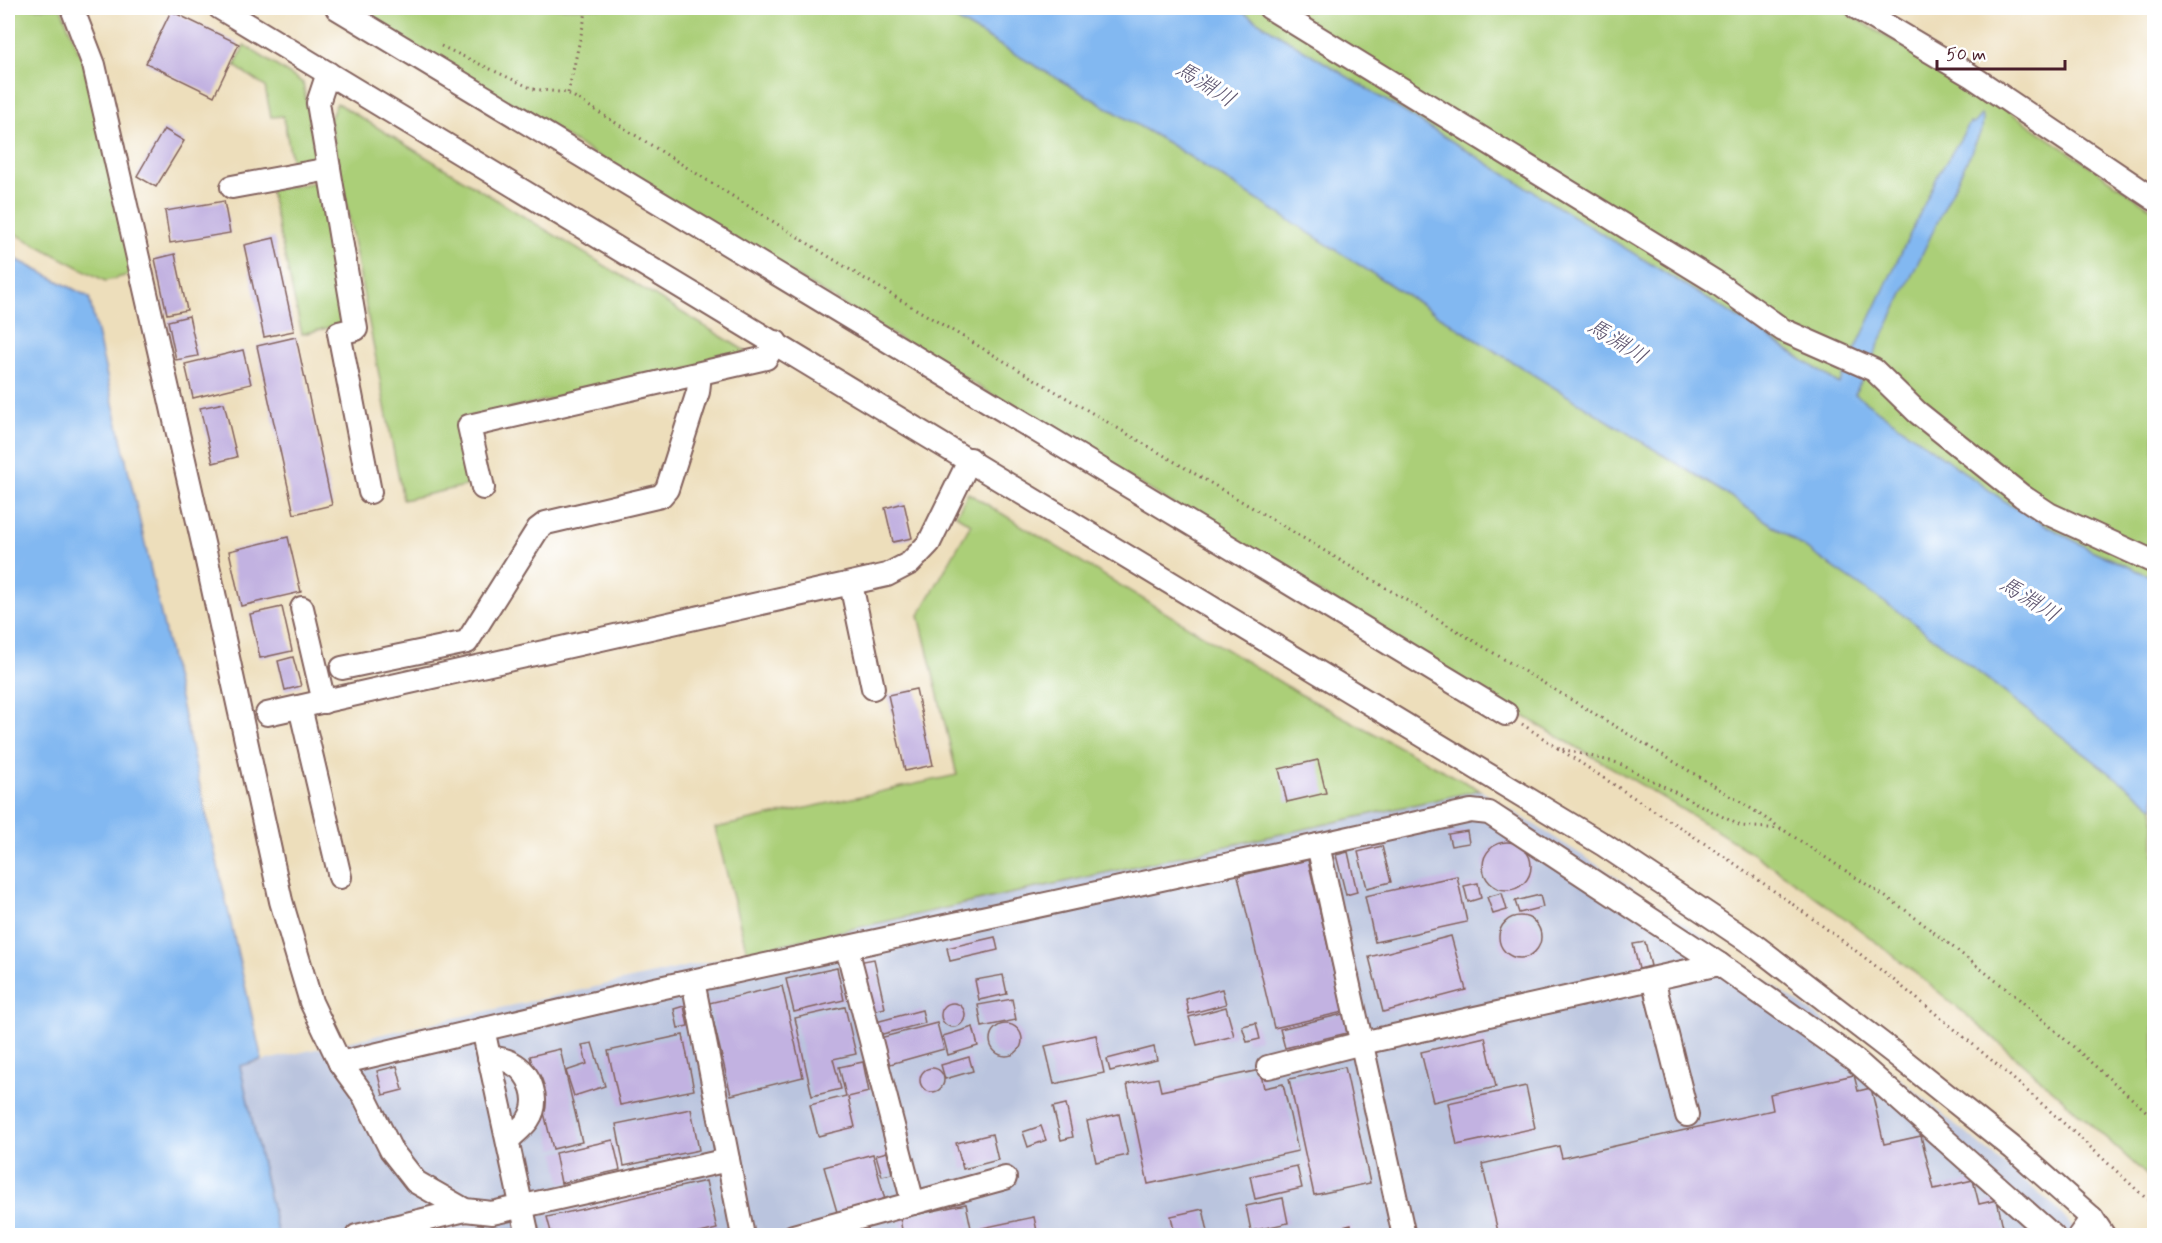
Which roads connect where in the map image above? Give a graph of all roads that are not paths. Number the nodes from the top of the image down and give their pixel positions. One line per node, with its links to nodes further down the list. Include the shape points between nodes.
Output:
1 (72, 8): 33 (street, via 94,65 280,901 311,1002)
2 (220, 8): 6 (street)
3 (337, 8): 23 (street)
4 (1270, 8): 15 (street, via 1714,281 1783,330 1874,369 1917,412 2049,514)
5 (1857, 8): 9 (street, via 1970,75)
6 (328, 73): 7 (street, via 318,103); 10 (street)
7 (329, 169): 8 (street); 14 (street, via 356,329 339,333)
8 (232, 186)
9 (2154, 199)
10 (776, 342): 11 (street, via 766,358); 12 (street)
11 (700, 374): 13 (street, via 469,426); 18 (street, via 698,392 667,489 660,495 546,523 538,529 467,642)
12 (970, 459): 16 (street, via 928,543 910,563 887,575); 42 (street, via 1594,838 1754,945 2014,1149)
13 (483, 488)
14 (370, 492)
15 (2154, 562)
16 (850, 584): 19 (street); 20 (street)
17 (302, 608): 20 (street)
18 (342, 668)
19 (873, 688)
20 (324, 702): 21 (street)
21 (300, 707): 22 (street); 25 (street)
22 (267, 714)
23 (1506, 714)
24 (1318, 845): 26 (street); 27 (street, via 1471,811 1489,813); 31 (street)
25 (340, 878)
26 (847, 948): 29 (street); 39 (street)
27 (1719, 964): 28 (street); 48 (street, via 1855,1060)
28 (1653, 979): 31 (street); 35 (street)
29 (693, 981): 30 (street); 37 (street)
30 (483, 1029): 32 (street); 33 (street)
31 (1362, 1043): 34 (street); 47 (street)
32 (489, 1057): 36 (street); 36 (street, via 523,1070 532,1088 535,1105 528,1120)
33 (340, 1063): 41 (street, via 364,1096 391,1150 416,1182)
34 (1268, 1067)
35 (1687, 1115)
36 (508, 1140): 40 (street)
37 (728, 1160): 40 (street); 45 (street)
38 (1005, 1178): 39 (street)
39 (913, 1203): 46 (street)
40 (522, 1205): 41 (street, via 492,1213); 44 (street)
41 (465, 1210): 43 (street)
42 (2091, 1230)
43 (357, 1236)
44 (528, 1236)
45 (743, 1236)
46 (793, 1236)
47 (1404, 1236)
48 (2052, 1236)

